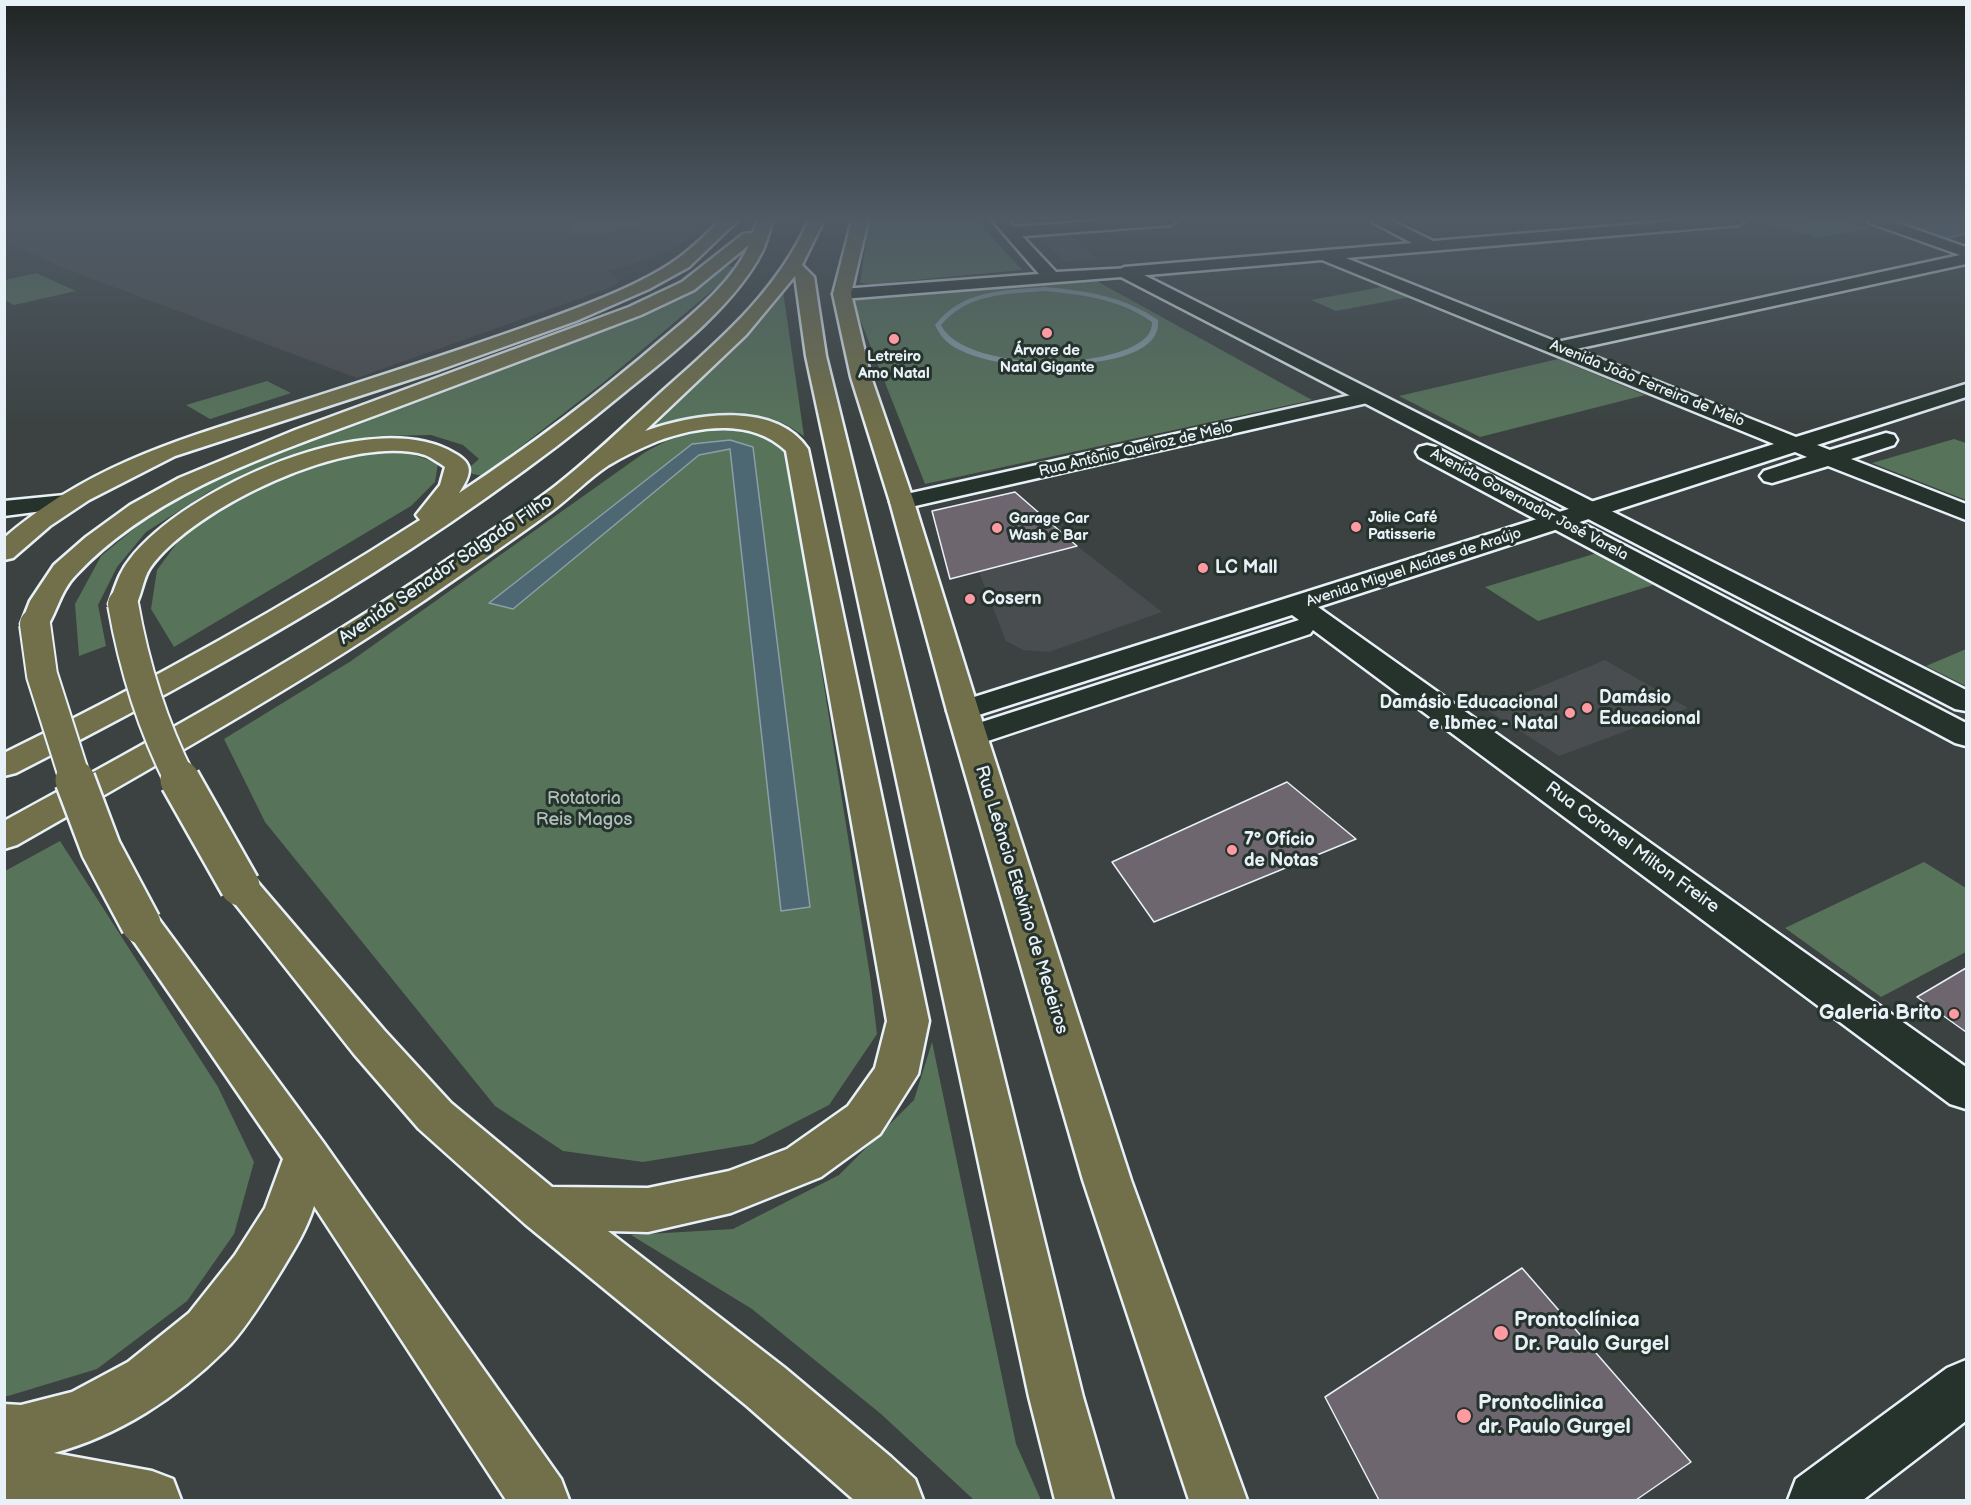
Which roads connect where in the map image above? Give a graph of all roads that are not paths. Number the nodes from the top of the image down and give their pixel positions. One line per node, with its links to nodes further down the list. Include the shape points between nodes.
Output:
1 (631, 290): 13 (main road)
2 (677, 290): 18 (main road, via 616,319)
3 (722, 290): 30 (main road, via 656,355 526,460)
4 (774, 290): 22 (main road, Avenida Senador Salgado Filho, via 711,359)
5 (807, 290): 47 (main road, via 821,379 1056,1397)
6 (843, 290): 12 (main road)
7 (891, 290): 12 (street)
8 (1120, 290): 17 (street, Avenida Governador José Varela)
9 (1160, 290): 16 (street, Avenida Governador José Varela)
10 (1413, 290): 14 (street, Avenida João Ferreira de Melo)
11 (1802, 290): 14 (street)
12 (842, 294): 24 (main road, Rua Leôncio Etelvino de Medeiros, via 861,377)
13 (526, 333): 18 (main road); 23 (main road, via 167,451)
14 (1556, 348): 20 (street, Avenida João Ferreira de Melo)
15 (1966, 390): 20 (street, Avenida Miguel Alcídes de Araújo)
16 (1369, 397): 17 (street, Rua Antônio Queiroz de Melo); 28 (street, Avenida Governador José Varela)
17 (1338, 405): 24 (street, Rua Antônio Queiroz de Melo); 27 (street, Avenida Governador José Varela)
18 (382, 407): 39 (main road, bridge, via 226,466 139,510 64,571 44,601 35,624 42,675 101,849 141,924)
19 (1966, 414): 21 (street, Avenida Miguel Alcídes de Araújo)
20 (1797, 444): 21 (street, Avenida João Ferreira de Melo); 28 (street, Avenida Miguel Alcídes de Araújo)
21 (1830, 458): 26 (street, Avenida João Ferreira de Melo); 29 (street, Avenida Miguel Alcídes de Araújo)
22 (597, 462): 37 (main road, Avenida Senador Salgado Filho, via 557,495 403,603 148,757); 40 (main road, via 657,434 697,424 753,424 776,430 789,438 796,449 908,1021 896,1074 864,1120 804,1163 731,1192 648,1210)
23 (65, 502): 25 (street); 31 (main road)
24 (902, 502): 34 (main road, Rua Leôncio Etelvino de Medeiros)
25 (4, 509)
26 (1966, 513)
27 (1558, 522): 28 (street, Avenida Miguel Alcídes de Araújo); 32 (street, Avenida Miguel Alcídes de Araújo)
28 (1589, 523): 29 (street, Avenida Miguel Alcídes de Araújo); 32 (street, Avenida Miguel Alcídes de Araújo); 35 (street, Avenida Governador José Varela)
29 (1617, 525): 33 (street, Avenida Governador José Varela)
30 (416, 533): 36 (main road, via 201,665); 40 (main road, bridge, via 454,484 457,464 449,456 428,448 380,445 327,454 268,474 203,508 167,535 138,565 123,604 130,645 153,722 183,787 240,886 435,1116)
31 (4, 552)
32 (1308, 614): 34 (street, Avenida Miguel Alcídes de Araújo); 38 (street, Rua Coronel Milton Freire)
33 (1966, 702)
34 (967, 724): 48 (main road, Rua Leôncio Etelvino de Medeiros, via 1107,1180)
35 (1966, 736)
36 (4, 766)
37 (4, 837)
38 (1966, 1091)
39 (307, 1156): 42 (main road, via 286,1218 253,1272 208,1331 147,1381 81,1418 21,1433); 45 (main road)
40 (542, 1209): 46 (main road, via 766,1387)
41 (1966, 1387): 49 (street)
42 (4, 1432)
43 (4, 1475): 44 (main road)
44 (152, 1500)
45 (540, 1500)
46 (894, 1500)
47 (1084, 1500)
48 (1218, 1500)
49 (1817, 1500)

